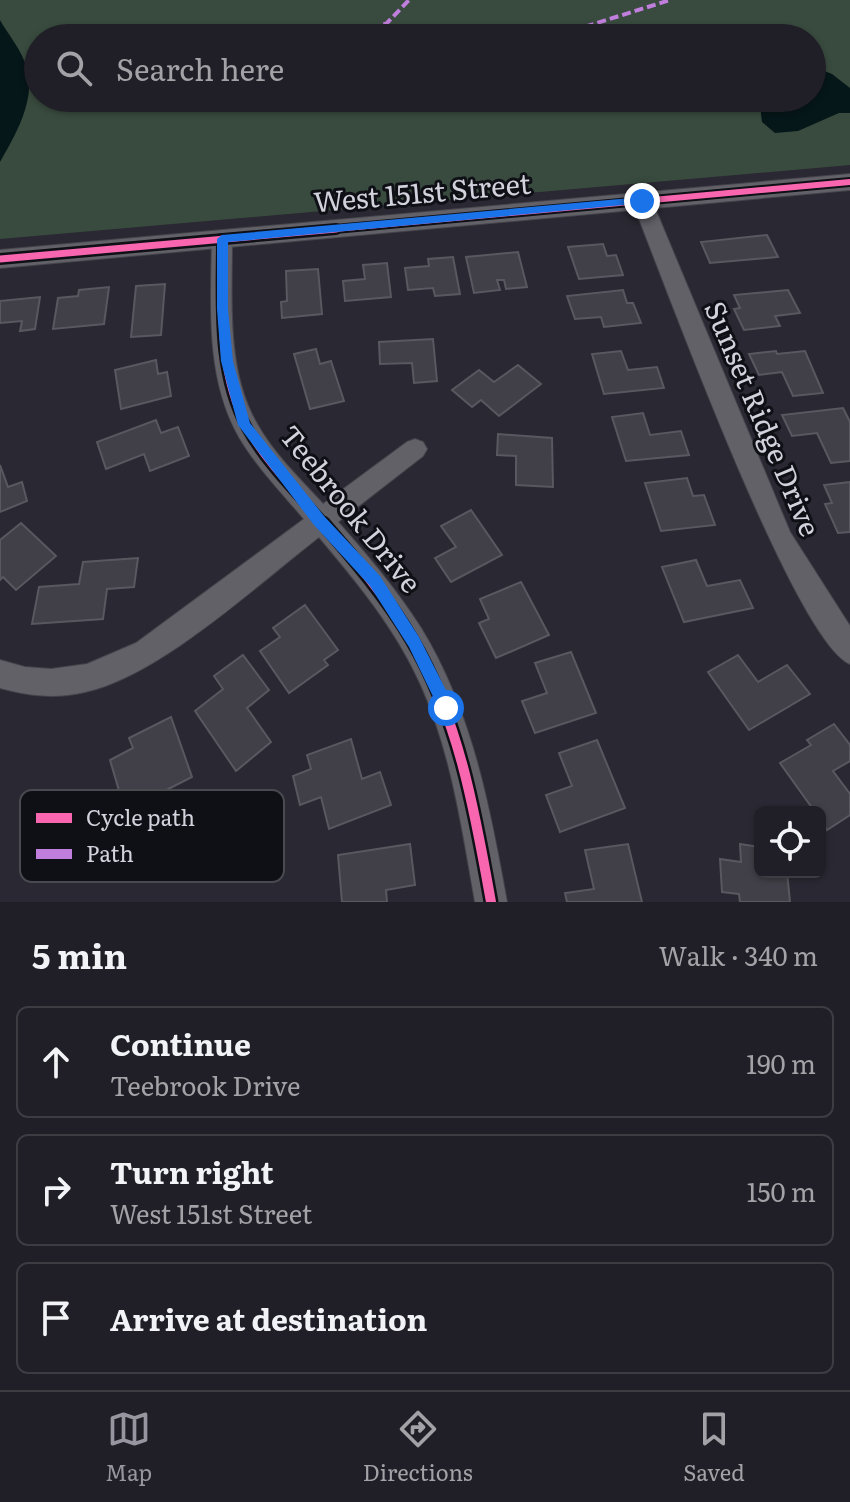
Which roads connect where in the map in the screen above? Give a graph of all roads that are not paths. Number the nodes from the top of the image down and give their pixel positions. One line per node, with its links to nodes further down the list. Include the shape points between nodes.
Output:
1 (850, 182): 2 (street, West 151st Street)
2 (642, 201): 3 (street, West 151st Street); 7 (street, Sunset Ridge Drive, via 780,538)
3 (222, 239): 4 (street, West 151st Street); 6 (street, Teebrook Drive, via 225,340 235,399 245,425)
4 (0, 259)
5 (415, 449): 6 (street)
6 (319, 521): 8 (street, via 146,653 116,668 51,683); 9 (street, Teebrook Drive, via 375,581 432,674 464,765)
7 (850, 650)
8 (0, 674)
9 (491, 902)

